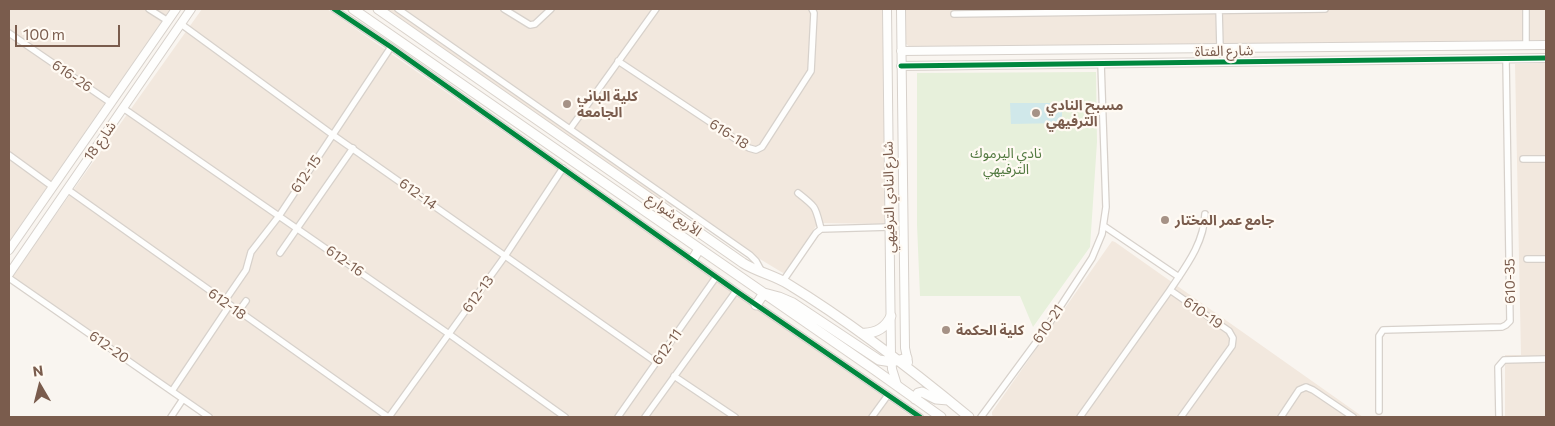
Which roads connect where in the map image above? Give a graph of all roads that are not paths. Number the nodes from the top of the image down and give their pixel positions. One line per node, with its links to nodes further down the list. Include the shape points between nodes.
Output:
1 (149, 9): 19 (street)
2 (176, 9): 19 (street, شارع 18)
3 (191, 9): 20 (street, شارع 18)
4 (334, 9): 25 (street)
5 (353, 9): 39 (main road, الأربع شوارع)
6 (378, 9): 36 (main road, الأربع شوارع)
7 (398, 9): 40 (street)
8 (504, 9): 9 (street, via 530,25)
9 (551, 9)
10 (656, 9): 32 (street)
11 (812, 9): 32 (street, 616-18, via 811,71 762,147 756,150)
12 (887, 9): 55 (street, شارع النادي الترفيهي)
13 (901, 9): 28 (street, شارع النادي الترفيهي)
14 (1219, 9): 15 (street); 17 (street); 26 (street)
15 (1324, 9)
16 (1526, 9): 22 (street)
17 (1066, 10): 18 (street)
18 (954, 14)
19 (168, 22): 37 (street, شارع 18)
20 (181, 24): 38 (street, شارع 18); 41 (street, 612-14)
21 (9, 33): 37 (street, 616-26)
22 (1526, 45): 23 (street, شارع الفتاة); 24 (street, شارع الفتاة)
23 (1546, 45)
24 (1423, 46): 26 (street, شارع الفتاة); 31 (street)
25 (391, 47): 41 (street, 612-15); 48 (street)
26 (1220, 48): 27 (street, شارع الفتاة)
27 (1035, 50): 28 (street, شارع الفتاة); 34 (street, via 1031,57)
28 (905, 51): 35 (street, شارع النادي الترفيهي)
29 (1506, 58): 30 (street, شارع الفتاة); 31 (street, شارع الفتاة); 93 (street, 610-35, via 1510,321 1502,327 1383,330 1379,336)
30 (1546, 58)
31 (1423, 60): 33 (street, شارع الفتاة)
32 (618, 61): 40 (street)
33 (1101, 63): 34 (street, شارع الفتاة); 54 (street, 610-21)
34 (1034, 64): 35 (street, شارع الفتاة)
35 (905, 66): 83 (street, شارع النادي الترفيهي, via 905,348)
36 (511, 101): 39 (main road); 66 (main road, الأربع شوارع)
37 (111, 103): 42 (street, شارع 18)
38 (123, 108): 44 (street, شارع 18); 53 (street, 612-16)
39 (502, 113): 58 (main road, الأربع شوارع)
40 (570, 129): 66 (street, via 750,255)
41 (333, 135): 43 (street, 612-14); 53 (street, 612-15)
42 (82, 144): 44 (street); 49 (street, شارع 18)
43 (353, 148): 56 (street, 612-15); 61 (street, 612-14)
44 (92, 152): 50 (street, شارع 18)
45 (9, 155): 49 (street)
46 (1523, 159): 47 (street)
47 (1546, 159)
48 (563, 168): 61 (street, 612-13); 62 (street)
49 (53, 187): 59 (street, شارع 18)
50 (67, 189): 65 (street, شارع 18); 75 (street, 612-18)
51 (798, 193): 57 (street, via 814,206)
52 (1205, 214): 68 (street, via 1200,239)
53 (279, 216): 56 (street, 612-16); 75 (street, 612-15, via 251,252 246,270)
54 (1104, 226): 68 (street); 105 (street, 610-21, via 1092,258 1043,333)
55 (890, 227): 57 (street); 78 (street, شارع النادي الترفيهي)
56 (297, 228): 60 (street, 612-15); 80 (street, 612-16)
57 (821, 229): 70 (street)
58 (699, 249): 62 (main road); 73 (main road, الأربع شوارع)
59 (9, 250)
60 (280, 253)
61 (505, 256): 80 (street, 612-13); 85 (street, 612-14)
62 (692, 259): 67 (street)
63 (1527, 259): 64 (street)
64 (1546, 259)
65 (9, 274)
66 (762, 274): 70 (main road, الأربع شوارع)
67 (716, 277): 72 (street); 85 (street, 612-11)
68 (1179, 277): 71 (street)
69 (9, 278): 88 (street, 612-20)
70 (783, 281): 79 (main road, الأربع شوارع)
71 (1170, 290): 106 (street, 610-19); 107 (street, 610-19, via 1229,331 1233,338 1232,346)
72 (736, 291): 76 (street); 86 (street, 612-11)
73 (764, 294): 76 (main road); 82 (main road, via 793,303); 87 (main road, الأربع شوارع)
74 (246, 301): 77 (street)
75 (226, 304): 77 (street, 612-18); 88 (street, 612-15)
76 (756, 305): 89 (street)
77 (238, 312): 96 (street, 612-18)
78 (891, 316): 79 (main road, via 881,329); 83 (street, شارع النادي الترفيهي)
79 (860, 333): 81 (main road, الأربع شوارع)
80 (449, 334): 96 (street, 612-13); 97 (street, 612-16)
81 (879, 346): 82 (main road); 83 (main road, الأربع شوارع)
82 (873, 357): 83 (main road, via 885,361)
83 (897, 359): 87 (street, شارع النادي الترفيهي); 92 (main road, الأربع شوارع)
84 (1546, 359): 110 (street, via 1504,360 1498,366)
85 (656, 362): 98 (street, 612-11)
86 (674, 376): 99 (street, 612-11); 100 (street)
87 (897, 385): 91 (main road, الأربع شوارع)
88 (172, 391): 90 (street, 612-20)
89 (888, 395): 101 (street); 102 (street)
90 (183, 399): 94 (street); 95 (street, 612-20)
91 (915, 399): 92 (main road, via 922,392 936,399); 103 (main road, الأربع شوارع)
92 (948, 400): 104 (main road, الأربع شوارع)
93 (1379, 411)
94 (171, 417)
95 (209, 417)
96 (388, 417)
97 (565, 417)
98 (618, 417)
99 (645, 417)
100 (735, 417)
101 (872, 417)
102 (920, 417)
103 (941, 417)
104 (969, 417)
105 (981, 417)
106 (1080, 417)
107 (1181, 417)
108 (1281, 417): 109 (street, via 1300,390 1306,387)
109 (1353, 417)
110 (1499, 417)

